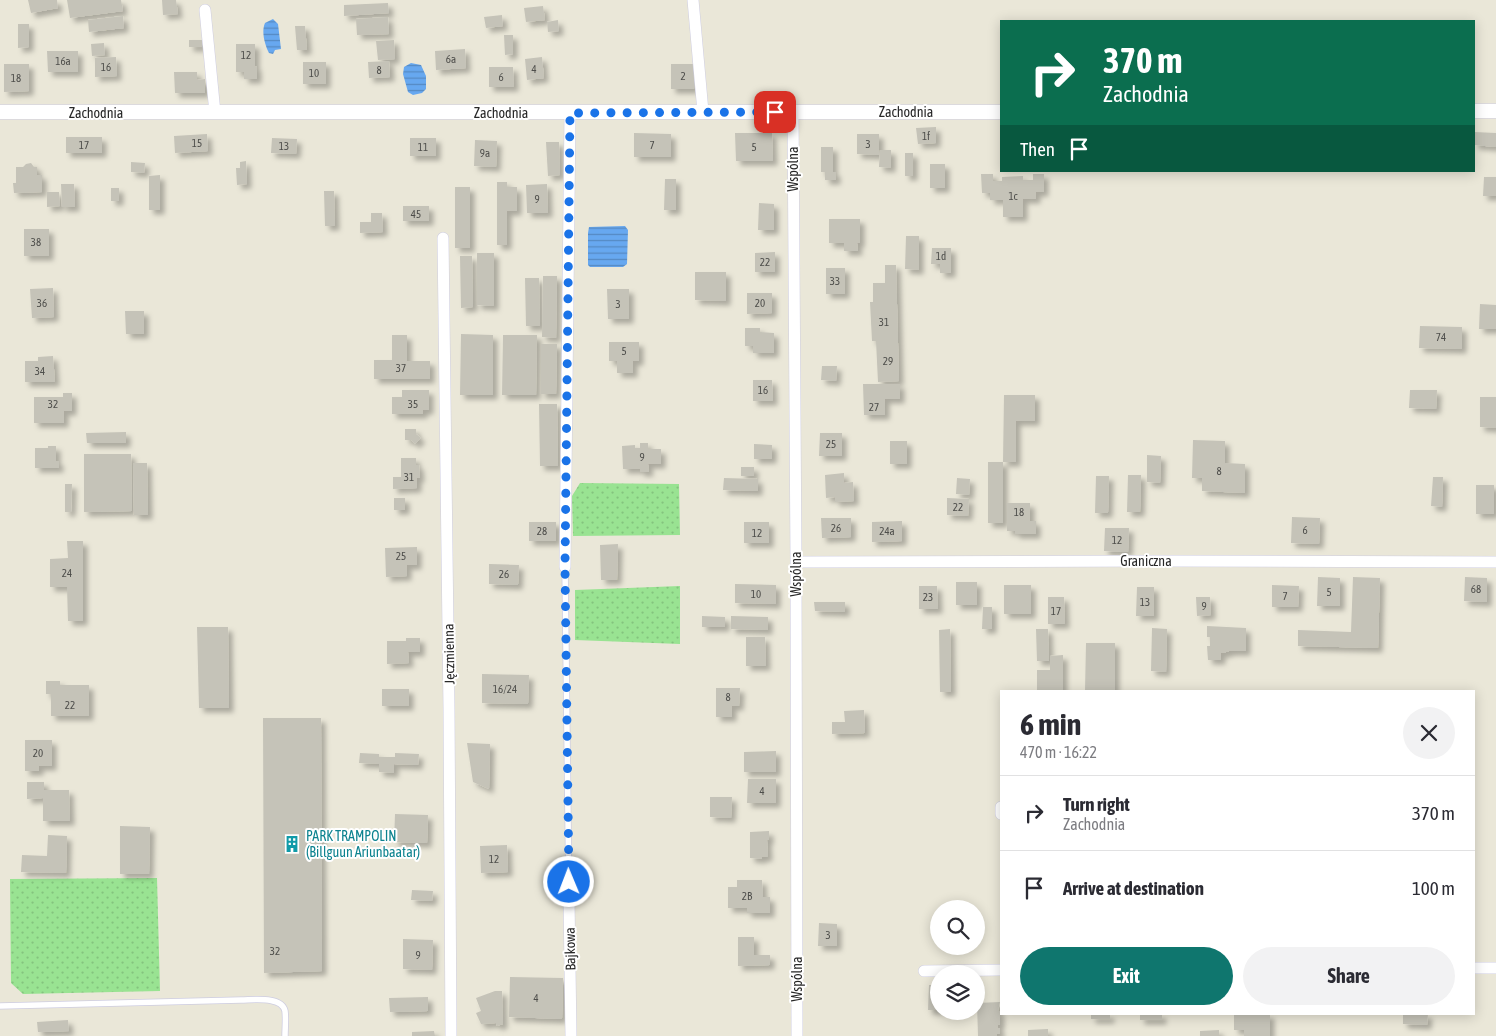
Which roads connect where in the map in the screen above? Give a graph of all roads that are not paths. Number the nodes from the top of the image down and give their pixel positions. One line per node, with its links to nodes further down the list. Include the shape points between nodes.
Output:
1 (693, 0): 6 (street)
2 (205, 10): 9 (street)
3 (1475, 111): 4 (street)
4 (1496, 111)
5 (0, 112): 9 (street, Zachodnia)
6 (703, 112): 7 (street, Zachodnia); 10 (street, Zachodnia)
7 (793, 112): 8 (street, Zachodnia); 12 (street, Wspólna)
8 (1000, 112)
9 (215, 113): 10 (street, Zachodnia)
10 (570, 113): 14 (street, Bajkowa)
11 (443, 238): 22 (street, Jęczmienna)
12 (796, 562): 13 (street, Graniczna); 24 (street, Wspólna)
13 (1496, 562)
14 (565, 567): 15 (lane, Bajkowa)
15 (569, 900): 23 (street, Bajkowa)
16 (1475, 968): 17 (street)
17 (1496, 968)
18 (1000, 970): 19 (street)
19 (924, 971)
20 (0, 1006): 21 (lane, via 276,1001 285,1012)
21 (285, 1036)
22 (451, 1036)
23 (571, 1036)
24 (797, 1036)

